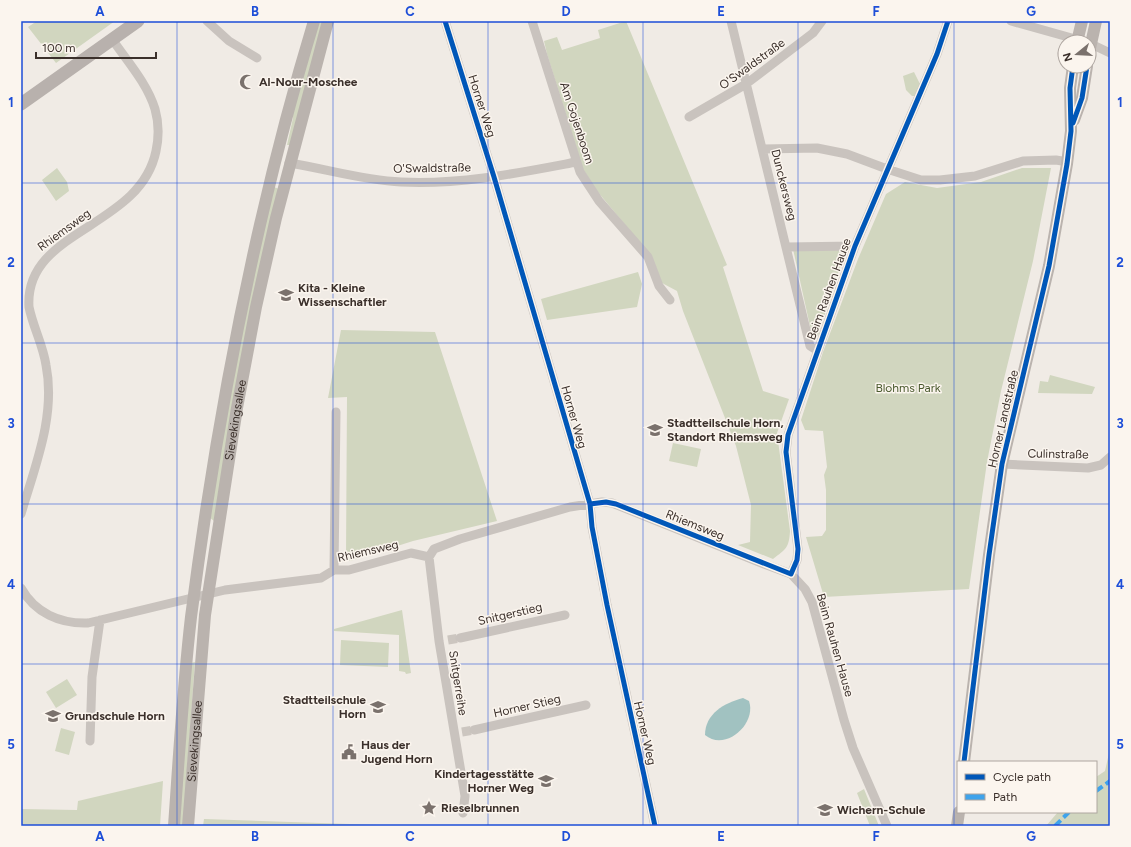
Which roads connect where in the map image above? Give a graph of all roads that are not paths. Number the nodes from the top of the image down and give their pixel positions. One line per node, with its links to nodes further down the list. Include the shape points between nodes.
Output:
1 (138, 21): 16 (main road)
2 (207, 21): 19 (street, via 229,41)
3 (314, 21): 27 (main road, Sievekingsallee)
4 (328, 21): 30 (main road, Sievekingsallee)
5 (445, 21): 32 (street, Horner Weg)
6 (532, 21): 28 (street, Am Gojenboom)
7 (731, 21): 22 (street, Dunckersweg)
8 (822, 21): 22 (street, O'Swaldstraße, via 813,33)
9 (948, 21): 31 (street, Beim Rauhen Hause, via 934,61)
10 (1011, 21): 15 (street)
11 (1082, 21): 13 (main road)
12 (1096, 21): 14 (main road)
13 (1084, 34)
14 (1090, 34)
15 (1057, 35)
16 (112, 39): 23 (main road); 41 (street, Rhiemsweg, via 150,97 157,120 158,143 154,162 138,189 119,206 48,255 31,280 29,307 46,365 49,405 42,443)
17 (1097, 48): 18 (street)
18 (1110, 52)
19 (257, 58)
20 (1072, 74): 25 (main road, Horner Landstraße)
21 (1086, 74): 25 (main road, Horner Landstraße, via 1082,98)
22 (746, 84): 24 (street, O'Swaldstraße); 26 (street, Dunckersweg)
23 (21, 104)
24 (689, 118)
25 (1071, 131): 29 (main road, Horner Landstraße)
26 (763, 150): 31 (street, via 817,148 847,154); 34 (street, Dunckersweg)
27 (277, 160): 30 (main road); 47 (main road, Sievekingsallee, via 226,387)
28 (576, 162): 32 (street, O'Swaldstraße); 35 (street, Am Gojenboom, via 599,201 648,257 659,286)
29 (1068, 162): 31 (street, via 1022,160 975,176 940,180 921,180); 39 (main road, Horner Landstraße, via 1049,266)
30 (289, 163): 32 (street, O'Swaldstraße, via 352,177 401,182 454,182); 46 (main road, Sievekingsallee, via 248,347)
31 (887, 169): 33 (street, Beim Rauhen Hause)
32 (494, 177): 40 (street, Horner Weg)
33 (854, 246): 34 (street); 36 (street, Beim Rauhen Hause)
34 (787, 247): 36 (street, Dunckersweg, via 810,346)
35 (670, 300)
36 (818, 351): 44 (street, Beim Rauhen Hause, via 792,424 786,452 798,549 797,560)
37 (336, 412): 43 (street, Rhiemsweg)
38 (1110, 457): 39 (street, Culinstraße, via 1101,465 1088,468)
39 (1002, 464): 54 (main road, Horner Landstraße)
40 (590, 504): 42 (street, Rhiemsweg, via 570,507 440,545); 44 (street, Rhiemsweg, via 616,504); 59 (street, Horner Weg, via 607,605)
41 (21, 514)
42 (429, 557): 43 (street, Rhiemsweg, via 411,553 349,570); 55 (street, Snitgerreihe, via 458,733 465,796)
43 (334, 570): 46 (street, Rhiemsweg, via 321,578)
44 (791, 574): 60 (street, Beim Rauhen Hause, via 805,589 812,602 844,720)
45 (21, 588): 49 (street, Rhiemsweg, via 35,606 62,621 78,623)
46 (208, 594): 47 (street, Rhiemsweg); 58 (main road, Sievekingsallee)
47 (194, 598): 49 (street, Rhiemsweg); 57 (main road, Sievekingsallee)
48 (565, 615): 50 (street, Snitgerstieg)
49 (100, 620): 53 (street, via 92,677)
50 (460, 638)
51 (586, 705): 52 (street, Horner Stieg)
52 (474, 730)
53 (90, 741)
54 (964, 761)
55 (463, 813)
56 (959, 813): 61 (main road)
57 (174, 826)
58 (188, 826)
59 (655, 826)
60 (887, 826)
61 (957, 826)

